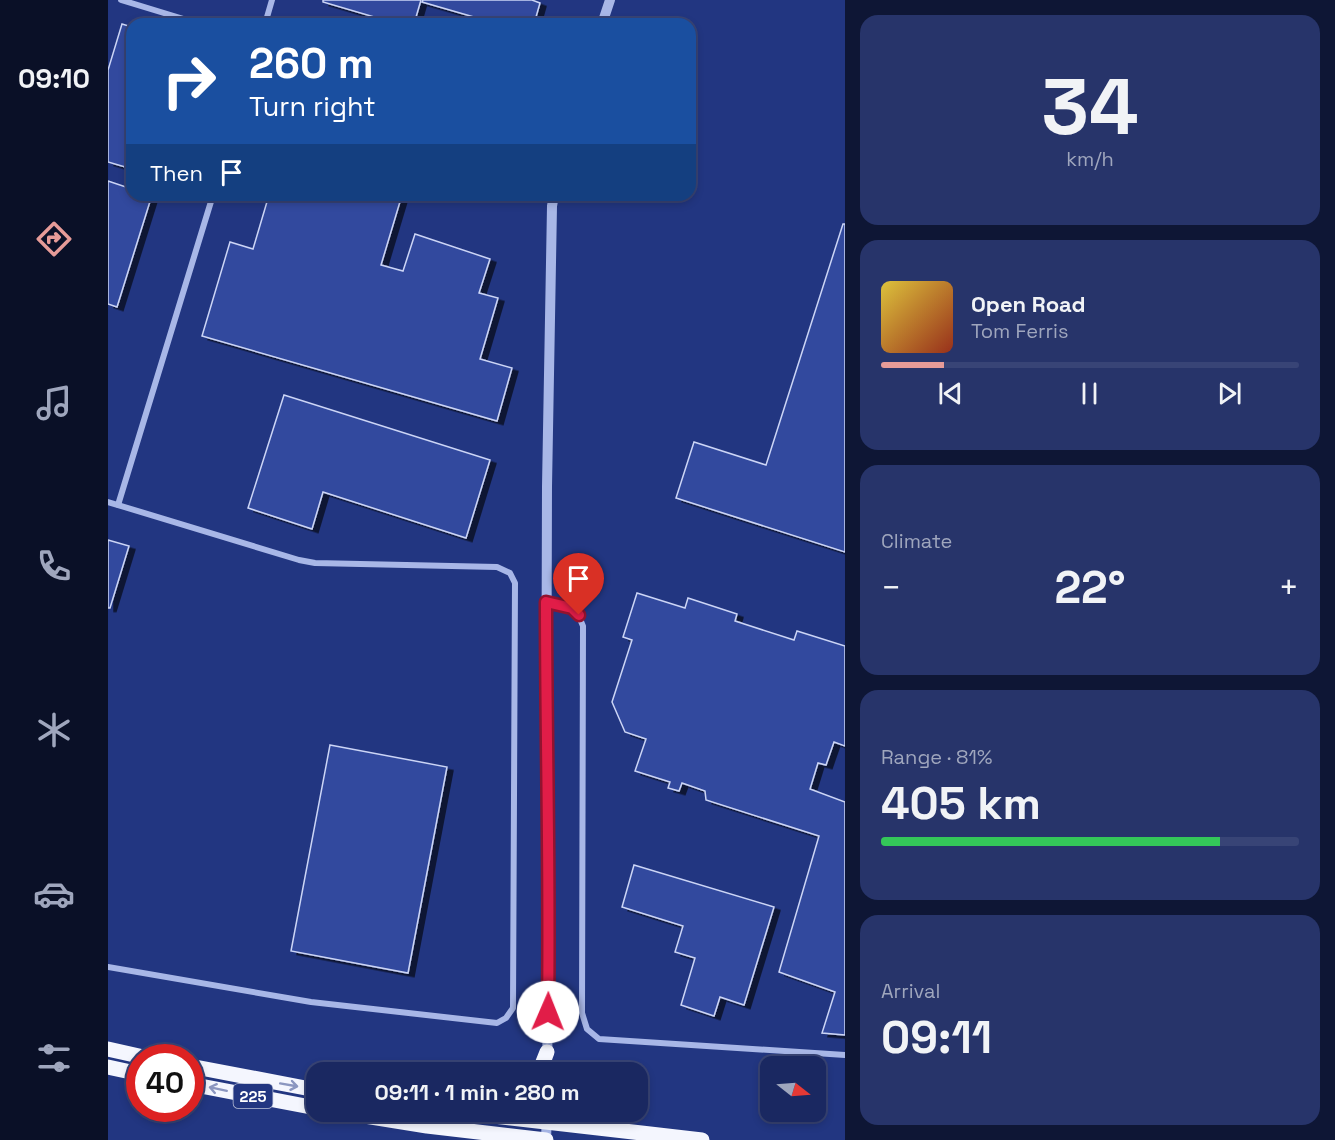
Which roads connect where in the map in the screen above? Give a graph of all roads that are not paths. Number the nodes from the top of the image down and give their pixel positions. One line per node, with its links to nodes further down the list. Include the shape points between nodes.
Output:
1 (121, 0): 4 (street)
2 (273, 0): 5 (street)
3 (610, 0): 6 (street)
4 (180, 18)
5 (267, 18)
6 (604, 18)
7 (211, 201): 10 (street)
8 (553, 201): 11 (street)
9 (108, 502): 10 (street)
10 (118, 505): 12 (street, via 299,560 497,567 510,573 515,583 513,1008 496,1023 311,1002)
11 (546, 602): 15 (street, via 572,608 583,626 582,1013 587,1029 599,1039); 16 (street)
12 (108, 968)
13 (108, 1049): 14 (highway)
14 (126, 1053)
15 (844, 1055)
16 (546, 1062)
17 (108, 1067): 19 (highway)
18 (204, 1069): 21 (highway, 225, one-way to 21)
19 (126, 1071)
20 (204, 1087): 22 (highway, 225, one-way to 20)
21 (306, 1088)
22 (306, 1105)
23 (409, 1122): 28 (highway)
24 (547, 1122): 30 (street)
25 (575, 1122): 27 (highway)
26 (600, 1122): 27 (highway)
27 (614, 1129): 31 (highway)
28 (472, 1131): 29 (highway); 30 (highway)
29 (493, 1140)
30 (546, 1140)
31 (702, 1140)

